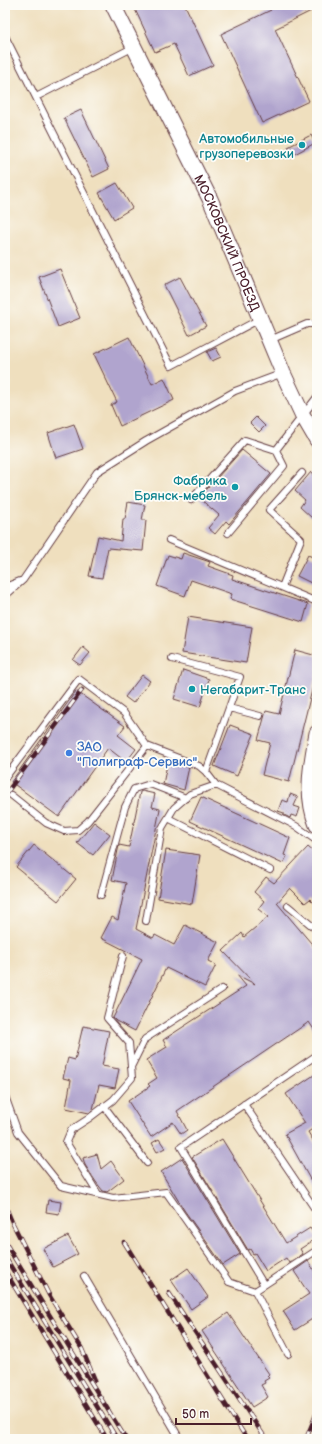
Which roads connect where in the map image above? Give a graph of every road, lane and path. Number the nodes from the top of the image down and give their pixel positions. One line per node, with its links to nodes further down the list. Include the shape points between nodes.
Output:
1 (113, 5): 3 (street, МОСКОВСКИЙ ПРОЕЗД)
2 (5, 36): 4 (lane)
3 (134, 47): 4 (lane); 5 (street, МОСКОВСКИЙ ПРОЕЗД, via 210,199)
4 (36, 98): 5 (lane, via 171,366)
5 (260, 319): 7 (street, МОСКОВСКИЙ ПРОЕЗД)
6 (317, 324): 7 (lane, via 307,324)
7 (269, 340): 8 (street, МОСКОВСКИЙ ПРОЕЗД)
8 (283, 373): 10 (street, МОСКОВСКИЙ ПРОЕЗД); 17 (lane, via 235,391 97,472)
9 (317, 398): 10 (lane)
10 (303, 416): 11 (street, МОСКОВСКИЙ ПРОЕЗД); 12 (lane)
11 (317, 440)
12 (276, 450): 14 (lane, via 245,440); 15 (lane, via 284,466)
13 (302, 473): 19 (lane, via 269,510 301,539)
14 (190, 500)
15 (228, 533)
16 (169, 540): 19 (lane)
17 (23, 580): 18 (lane); 20 (lane)
18 (5, 586)
19 (282, 587): 21 (lane)
20 (5, 596)
21 (317, 602)
22 (172, 659): 23 (lane, via 240,677)
23 (229, 708): 24 (lane); 27 (lane)
24 (260, 716)
25 (317, 733): 33 (street, via 310,785 312,813)
26 (147, 746): 27 (lane, via 199,766); 28 (lane, via 124,713 78,679); 30 (lane, via 88,821 78,830 64,831 46,823)
27 (206, 772): 29 (lane)
28 (5, 778)
29 (216, 785): 31 (lane, via 190,794); 34 (lane, via 296,826)
30 (12, 795)
31 (186, 798): 32 (lane, via 174,808); 36 (lane, via 150,784 134,789 125,807)
32 (168, 818): 35 (lane); 38 (lane, via 162,828)
33 (317, 825)
34 (317, 841)
35 (270, 870)
36 (101, 895)
37 (288, 906): 39 (lane)
38 (146, 921)
39 (317, 930)
40 (123, 956): 43 (lane, via 107,1018 128,1043)
41 (222, 989): 43 (lane, via 146,1039)
42 (317, 1055): 45 (lane)
43 (131, 1067): 46 (lane, via 132,1078 113,1100)
44 (5, 1096): 48 (lane, via 18,1132 61,1186)
45 (244, 1104): 49 (lane); 52 (lane, via 181,1147)
46 (104, 1106): 47 (lane); 48 (lane, via 71,1130 66,1142)
47 (147, 1163)
48 (98, 1194): 53 (lane, via 113,1198 166,1192 229,1282)
49 (317, 1212)
50 (317, 1250): 52 (lane)
51 (84, 1276): 55 (lane)
52 (264, 1285): 53 (lane)
53 (255, 1292): 54 (lane)
54 (288, 1354)
55 (180, 1439)

